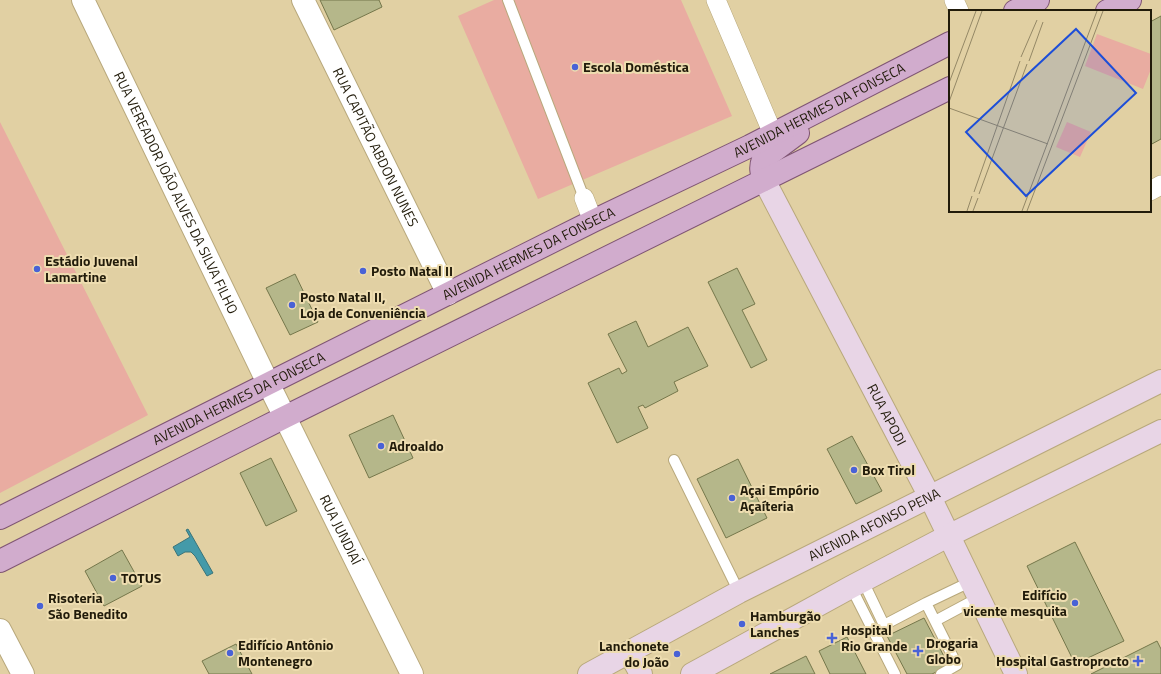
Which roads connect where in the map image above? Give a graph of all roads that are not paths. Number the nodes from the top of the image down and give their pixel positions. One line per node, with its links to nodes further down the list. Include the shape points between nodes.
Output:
1 (83, 0): 22 (street, RUA VEREADOR JOÃO ALVES DA SILVA FILHO)
2 (303, 0): 20 (street, RUA CAPITÃO ABDON NUNES)
3 (508, 0): 18 (lane)
4 (716, 0): 14 (street)
5 (954, 0): 8 (street)
6 (1038, 0): 9 (main road)
7 (1130, 0): 10 (main road)
8 (959, 10)
9 (1017, 10)
10 (1109, 10)
11 (949, 44): 13 (main road, AVENIDA HERMES DA FONSECA)
12 (949, 88): 15 (main road)
13 (855, 91): 14 (main road, AVENIDA HERMES DA FONSECA); 15 (main road, via 763,159 760,165)
14 (773, 134): 19 (main road, AVENIDA HERMES DA FONSECA)
15 (764, 180): 23 (main road); 26 (main road, RUA APODI)
16 (1161, 185): 17 (street)
17 (1151, 190)
18 (584, 198): 19 (street)
19 (594, 221): 20 (main road, AVENIDA HERMES DA FONSECA)
20 (448, 294): 22 (main road, AVENIDA HERMES DA FONSECA)
21 (1161, 381): 26 (main road, AVENIDA AFONSO PENA)
22 (269, 385): 23 (street, RUA JUNDIAÍ); 27 (main road, AVENIDA HERMES DA FONSECA)
23 (285, 417): 29 (main road); 38 (street, RUA JUNDIAÍ)
24 (1161, 431): 28 (main road)
25 (674, 460): 32 (lane)
26 (930, 497): 28 (main road, RUA APODI); 32 (main road, AVENIDA AFONSO PENA)
27 (0, 518)
28 (948, 536): 30 (main road); 31 (main road, RUA APODI)
29 (0, 560)
30 (857, 584): 33 (lane, via 884,625); 41 (main road); 42 (lane)
31 (974, 590): 33 (lane); 34 (lane); 44 (main road, RUA APODI)
32 (739, 592): 36 (main road, AVENIDA AFONSO PENA)
33 (926, 603): 34 (lane)
34 (935, 621): 43 (lane, via 957,665)
35 (0, 630): 37 (street)
36 (630, 652): 39 (main road, AVENIDA AFONSO PENA); 40 (main road)
37 (23, 674)
38 (412, 674)
39 (589, 674)
40 (641, 674)
41 (692, 674)
42 (895, 674)
43 (941, 674)
44 (1016, 674)

